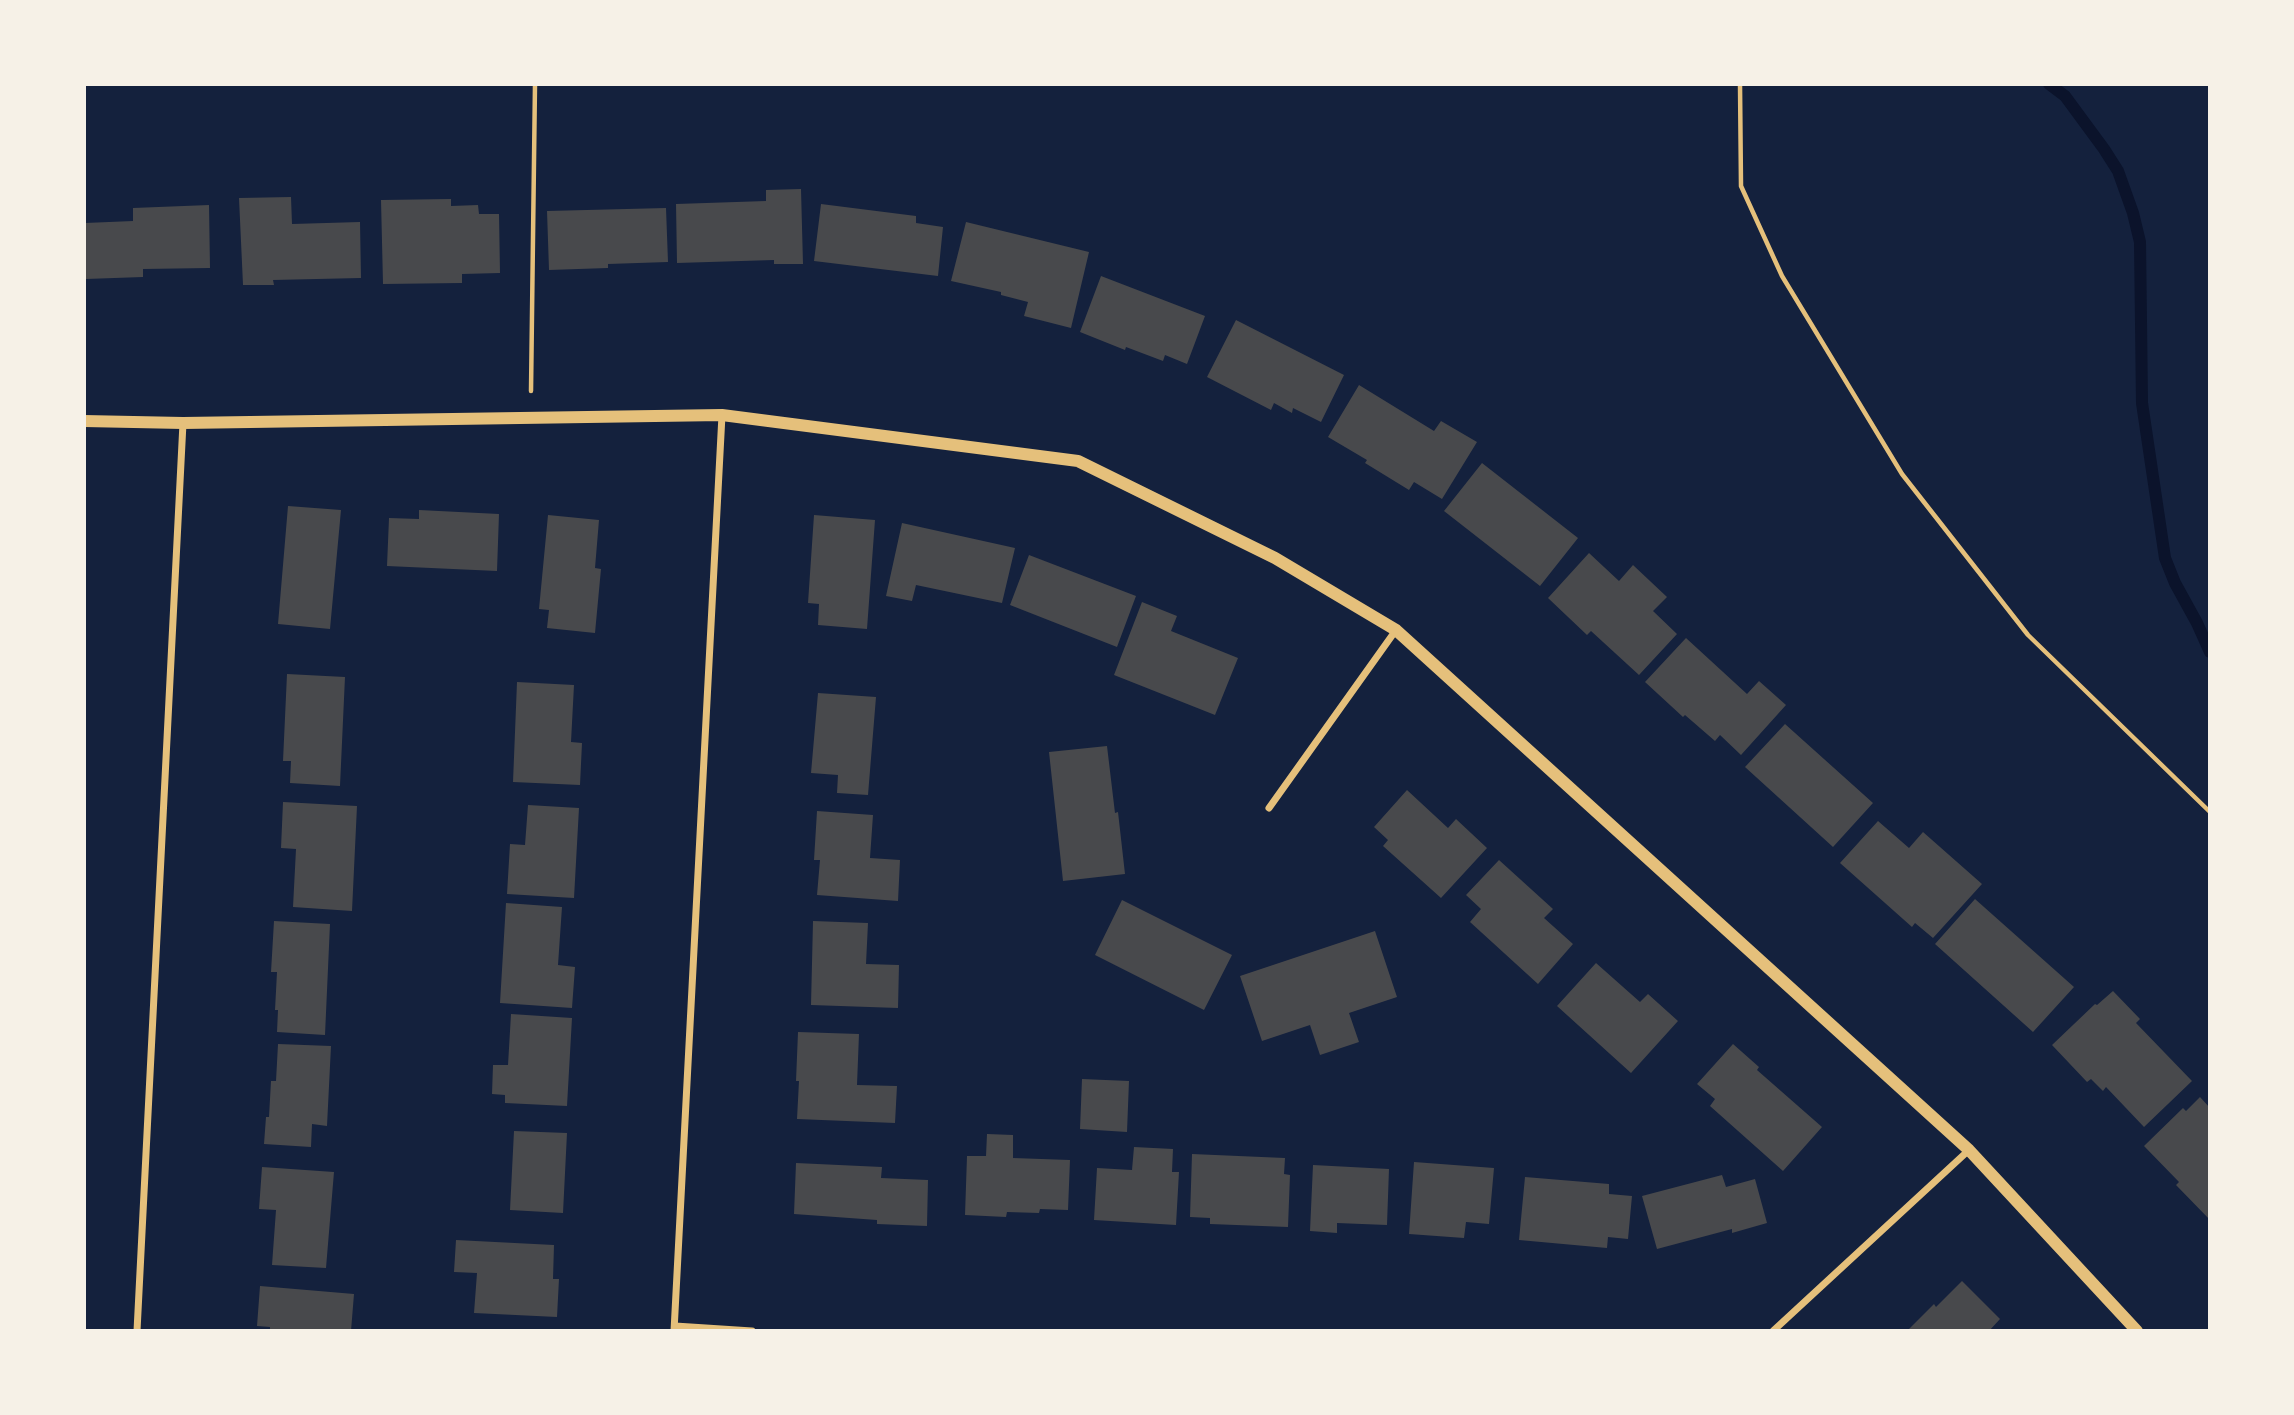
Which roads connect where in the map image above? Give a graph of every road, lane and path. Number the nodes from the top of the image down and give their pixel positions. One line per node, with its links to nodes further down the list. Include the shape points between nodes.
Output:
1 (535, 84): 4 (path)
2 (1740, 84): 9 (path, via 1741,186 1782,276 1902,474 2028,635)
3 (722, 415): 4 (street); 7 (street, via 1078,461 1275,558); 11 (street)
4 (530, 418): 6 (street)
5 (84, 421): 6 (street)
6 (183, 423): 12 (street)
7 (1396, 630): 8 (street); 10 (street)
8 (1269, 808)
9 (2210, 812)
10 (1969, 1150): 14 (street); 15 (street)
11 (675, 1328): 13 (street)
12 (137, 1331)
13 (752, 1331)
14 (1773, 1331)
15 (2137, 1331)

